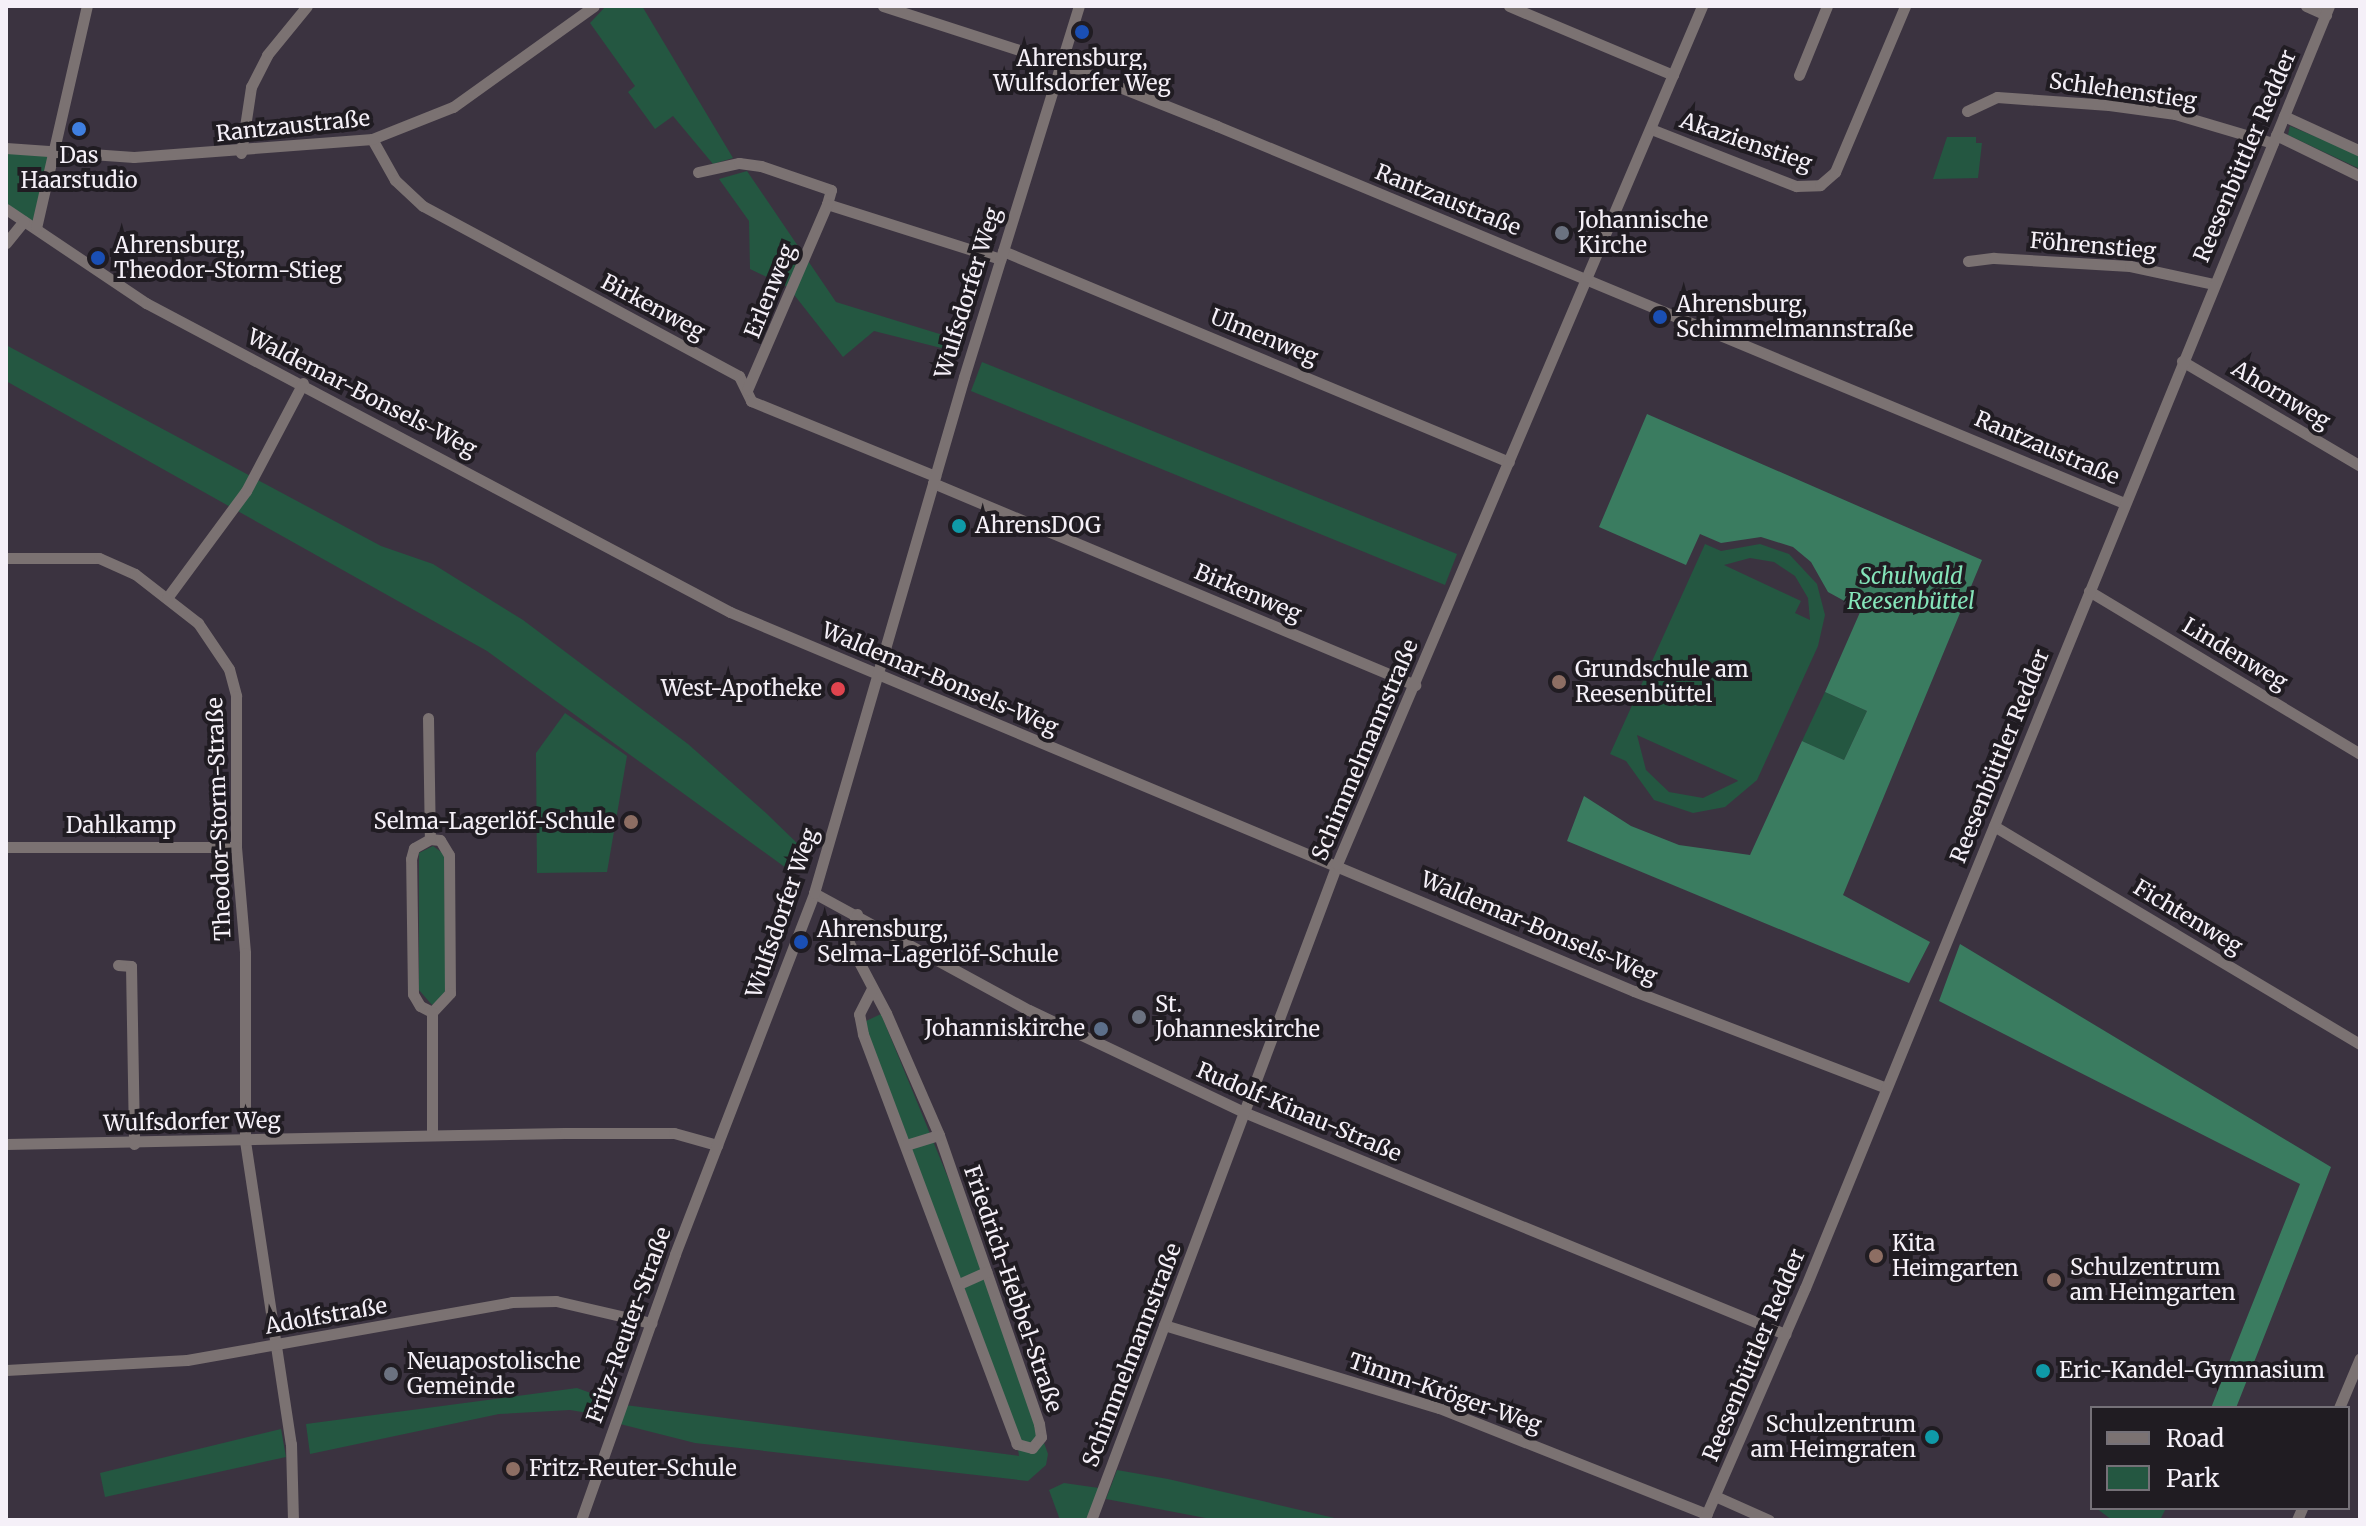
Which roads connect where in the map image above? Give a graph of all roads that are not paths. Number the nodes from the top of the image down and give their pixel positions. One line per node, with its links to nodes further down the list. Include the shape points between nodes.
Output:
1 (87, 6): 22 (street)
2 (307, 6): 23 (street, via 267,55 251,87)
3 (594, 6): 18 (street, Rantzaustraße, via 464,100 423,122)
4 (883, 6): 12 (street, Rantzaustraße)
5 (1079, 6): 12 (street, Wulfsdorfer Weg)
6 (1509, 6): 13 (street)
7 (1702, 6): 13 (street, Schimmelmannstraße)
8 (1827, 6): 14 (street)
9 (1905, 6): 17 (street, Akazienstieg, via 1835,172 1820,185 1796,186)
10 (2306, 6): 11 (street)
11 (2328, 11): 16 (street, Reesenbüttler Redder)
12 (1059, 63): 31 (street, Wulfsdorfer Weg); 33 (street, Rantzaustraße)
13 (1673, 75): 17 (street, Schimmelmannstraße)
14 (1799, 75)
15 (1967, 111): 19 (street, Schlehenstieg, via 1997,97 2109,105 2175,114)
16 (2284, 116): 19 (street, Reesenbüttler Redder); 21 (street)
17 (1651, 129): 33 (street, Schimmelmannstraße)
18 (372, 139): 23 (street, Rantzaustraße); 37 (street, Birkenweg, via 395,180 423,206 739,376)
19 (2275, 139): 25 (street, Schlehenstieg); 34 (street, Reesenbüttler Redder)
20 (6, 148): 22 (street, Rantzaustraße)
21 (2360, 151)
22 (54, 153): 23 (street, Rantzaustraße); 29 (street)
23 (241, 153)
24 (698, 172): 26 (street, via 739,163 761,166 831,190)
25 (2360, 176)
26 (827, 204): 31 (street, Ulmenweg); 37 (street, Erlenweg)
27 (6, 209): 28 (street, Waldemar-Bonsels-Weg)
28 (24, 221): 29 (street, Waldemar-Bonsels-Weg); 30 (street)
29 (36, 228): 36 (street, Waldemar-Bonsels-Weg, via 146,303)
30 (6, 243)
31 (1001, 255): 38 (street, Ulmenweg); 40 (street, Wulfsdorfer Weg)
32 (1968, 261): 34 (street, Föhrenstieg, via 2130,266)
33 (1589, 279): 38 (street, Schimmelmannstraße); 41 (street, Rantzaustraße)
34 (2214, 284): 35 (street, Reesenbüttler Redder)
35 (2182, 361): 39 (street, Ahornweg); 41 (street, Reesenbüttler Redder)
36 (303, 383): 44 (street, via 246,491); 45 (street, Waldemar-Bonsels-Weg, via 730,612)
37 (747, 390): 40 (street, Birkenweg, via 751,401)
38 (1509, 462): 46 (street, Schimmelmannstraße)
39 (2360, 466)
40 (934, 480): 45 (street, Wulfsdorfer Weg); 46 (street, Birkenweg)
41 (2124, 503): 43 (street, Reesenbüttler Redder)
42 (6, 558): 44 (street, Theodor-Storm-Straße, via 99,558 135,574)
43 (2089, 591): 48 (street, Lindenweg); 49 (street, Reesenbüttler Redder)
44 (167, 598): 52 (street, Theodor-Storm-Straße, via 217,644 229,669 236,696)
45 (877, 674): 53 (street, Waldemar-Bonsels-Weg); 54 (street, Wulfsdorfer Weg)
46 (1415, 685): 53 (street, Schimmelmannstraße)
47 (428, 718): 50 (street)
48 (2360, 754)
49 (1994, 826): 59 (street, Fichtenweg); 60 (street, Reesenbüttler Redder)
50 (430, 839): 58 (street, via 440,840 449,855 450,993); 58 (street, via 414,848 411,859 413,994)
51 (6, 847): 52 (street, Dahlkamp)
52 (236, 847): 64 (street, Theodor-Storm-Straße, via 245,953)
53 (1337, 864): 60 (street, Waldemar-Bonsels-Weg, via 1634,991); 61 (street, Schimmelmannstraße)
54 (814, 893): 55 (street, Rudolf-Kinau-Straße); 67 (street, Wulfsdorfer Weg)
55 (857, 914): 57 (street, Friedrich-Hebbel-Straße, via 848,941); 61 (street, Rudolf-Kinau-Straße, via 1029,1010)
56 (118, 965): 66 (street, via 131,966)
57 (871, 990): 63 (street, Friedrich-Hebbel-Straße); 68 (street, Friedrich-Hebbel-Straße, via 858,1021)
58 (432, 1012): 62 (street)
59 (2360, 1044)
60 (1884, 1087): 73 (street, Reesenbüttler Redder)
61 (1246, 1113): 72 (street, Schimmelmannstraße); 73 (street, Rudolf-Kinau-Straße)
62 (432, 1135): 64 (street, Wulfsdorfer Weg); 67 (street, Wulfsdorfer Weg, via 674,1133)
63 (939, 1135): 68 (street); 69 (street, Friedrich-Hebbel-Straße)
64 (245, 1141): 66 (street, Wulfsdorfer Weg); 74 (street, Theodor-Storm-Straße)
65 (6, 1144): 66 (street, Wulfsdorfer Weg)
66 (134, 1144)
67 (717, 1145): 71 (street, Fritz-Reuter-Straße)
68 (906, 1145): 70 (street, Friedrich-Hebbel-Straße)
69 (986, 1272): 70 (street); 70 (street, Friedrich-Hebbel-Straße, via 1039,1424 1041,1437 1032,1448 1017,1444)
70 (959, 1284)
71 (651, 1323): 74 (street, Adolfstraße, via 556,1301 512,1302); 81 (street, Fritz-Reuter-Straße)
72 (1164, 1325): 79 (street, Timm-Kröger-Weg, via 1439,1408); 82 (street, Schimmelmannstraße)
73 (1785, 1334): 78 (street, Reesenbüttler Redder)
74 (273, 1346): 76 (street, Adolfstraße, via 164,1363); 80 (street, Theodor-Storm-Straße, via 291,1444)
75 (2360, 1358): 77 (street)
76 (6, 1370)
77 (2340, 1406)
78 (1715, 1496): 79 (street, Reesenbüttler Redder); 83 (street)
79 (1705, 1517)
80 (293, 1520)
81 (581, 1520)
82 (1091, 1520)
83 (1769, 1520)

